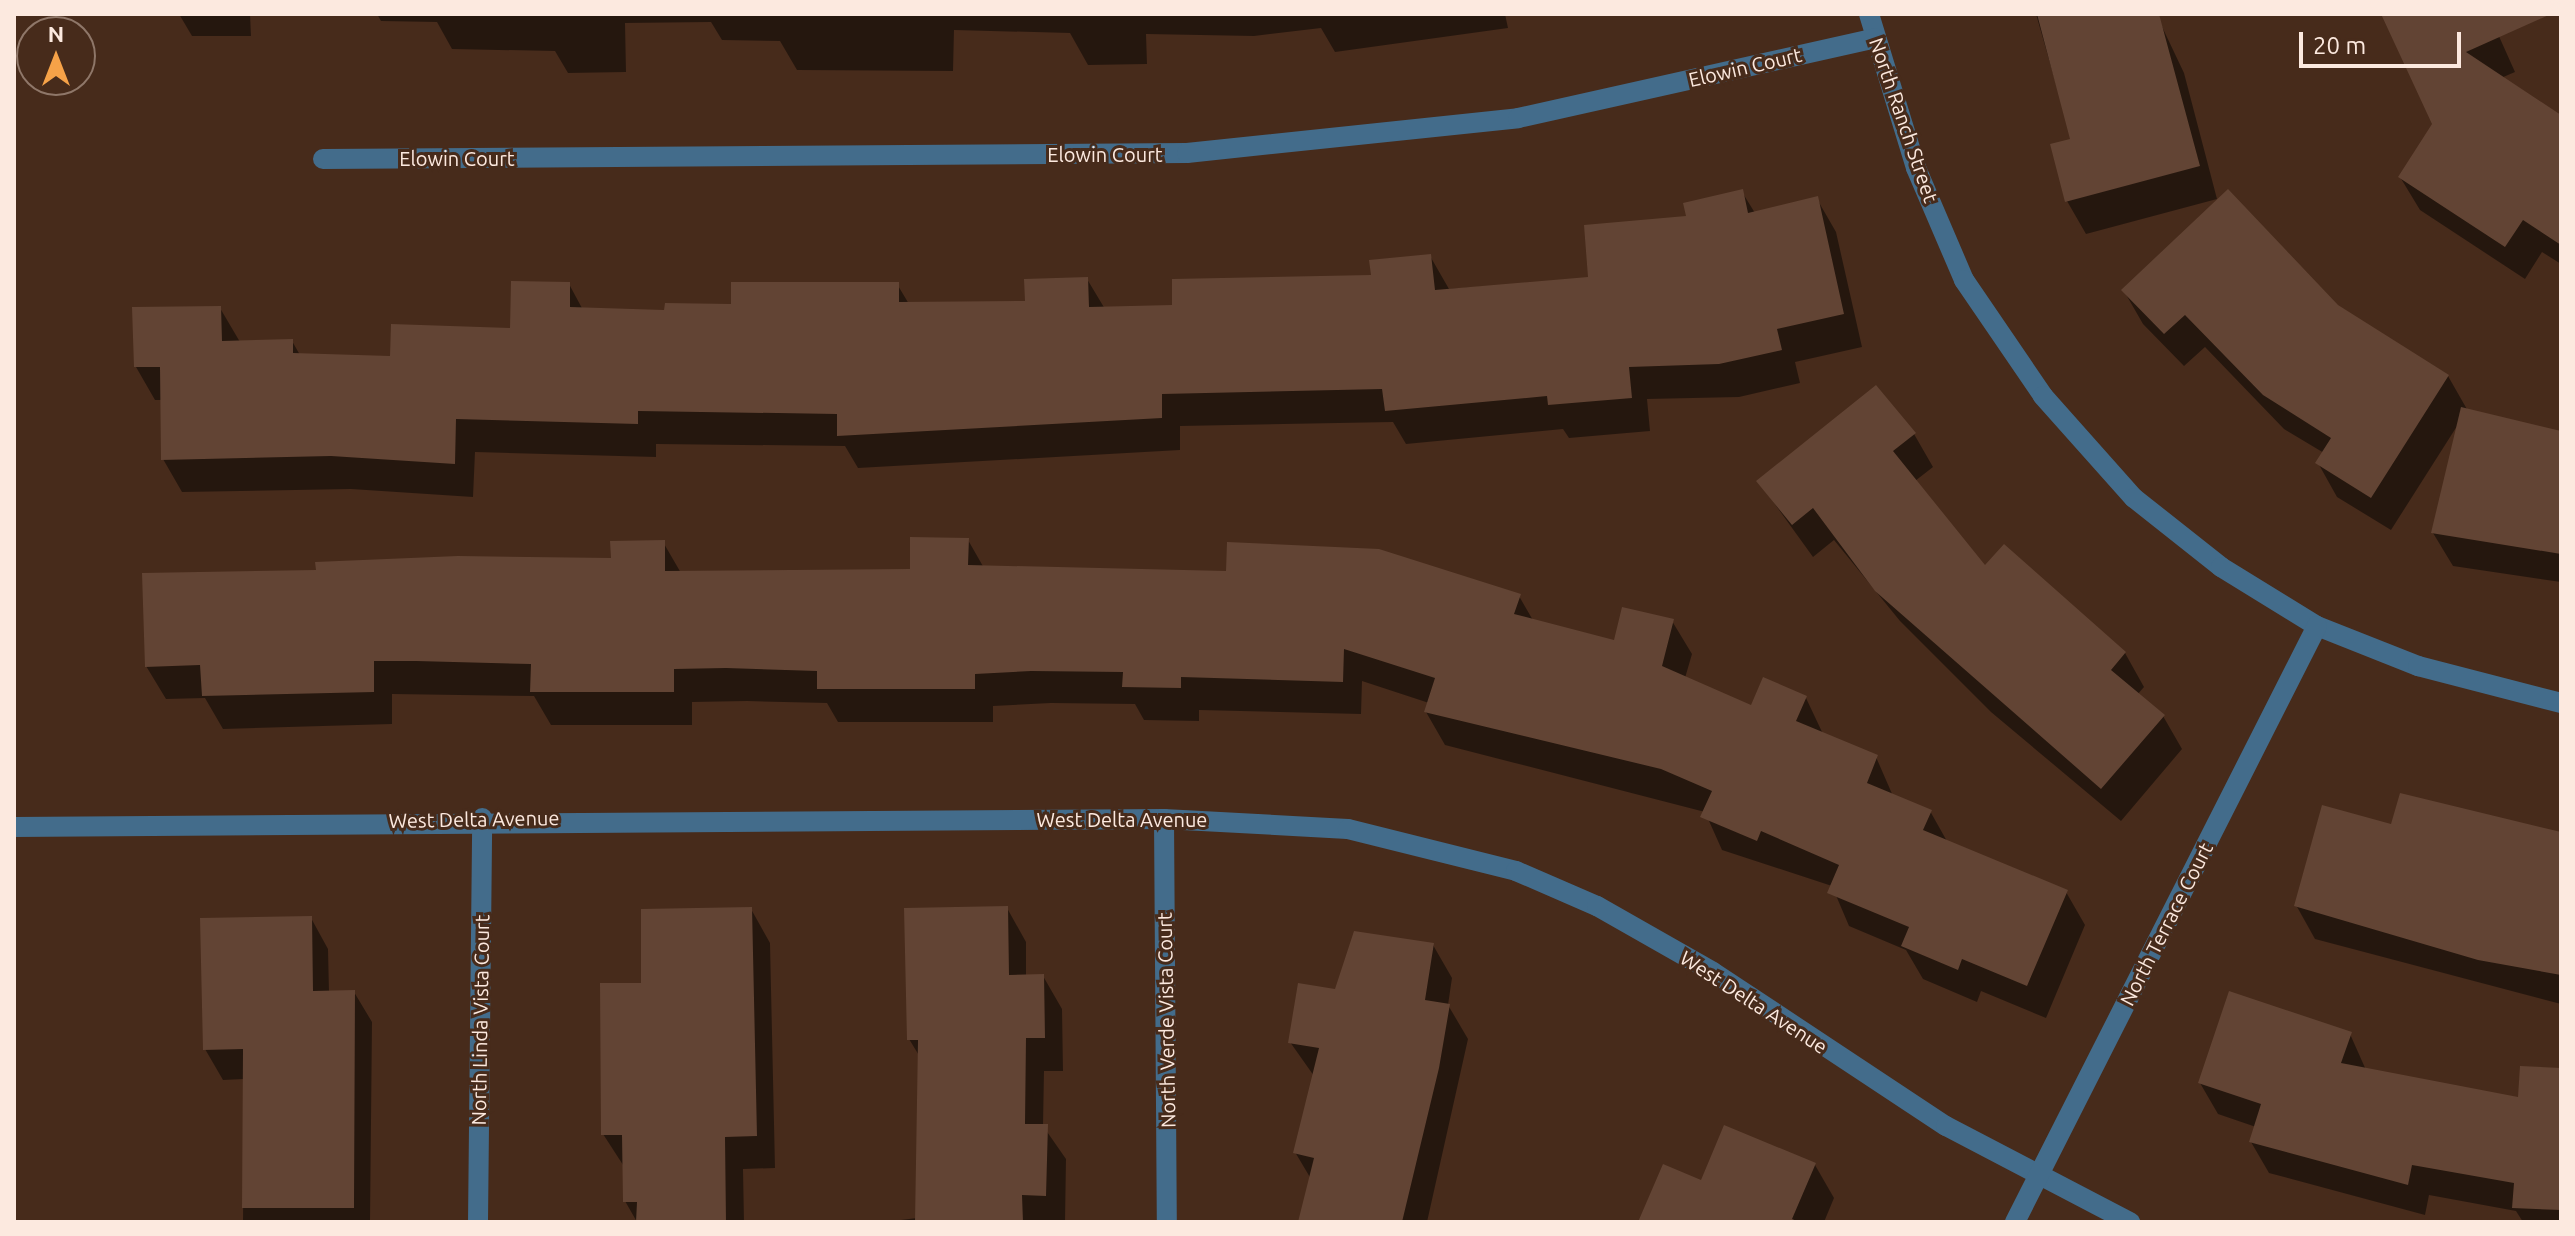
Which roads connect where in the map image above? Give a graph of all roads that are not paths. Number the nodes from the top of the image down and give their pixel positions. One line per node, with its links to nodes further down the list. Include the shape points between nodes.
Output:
1 (1869, 14): 2 (street, North Ranch Street)
2 (1875, 38): 3 (street, Elowin Court, via 1518,118 1232,150); 4 (street, North Ranch Street, via 1916,168 1964,280 2043,396 2134,498 2221,567)
3 (323, 159)
4 (2317, 626): 5 (street, North Ranch Street, via 2418,666); 9 (street, North Terrace Court)
5 (2561, 703)
6 (482, 818): 7 (street, West Delta Avenue); 8 (street, West Delta Avenue); 10 (street, North Linda Vista Court)
7 (1164, 819): 9 (street, West Delta Avenue, via 1348,829 1516,871 1597,906 1713,972); 11 (street, North Verde Vista Court)
8 (14, 827)
9 (2038, 1179): 12 (street, North Terrace Court); 13 (street, West Delta Avenue)
10 (478, 1222)
11 (1167, 1222)
12 (2015, 1222)
13 (2130, 1222)

